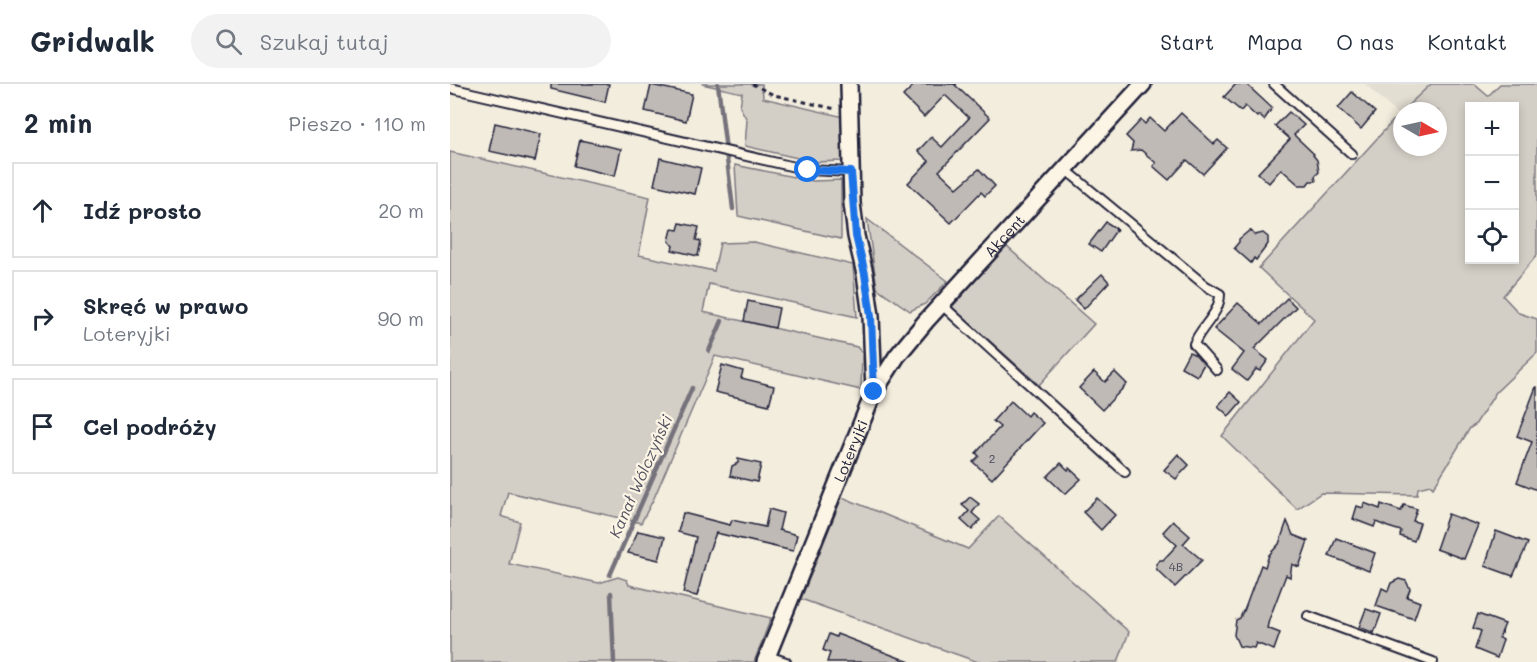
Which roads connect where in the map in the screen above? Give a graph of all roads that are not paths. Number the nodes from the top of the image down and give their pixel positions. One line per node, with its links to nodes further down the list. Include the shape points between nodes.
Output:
1 (849, 84): 7 (street, Loteryjki)
2 (1143, 84): 6 (street, Akcent)
3 (1274, 84): 5 (lane)
4 (450, 88): 7 (lane, via 808,170)
5 (1352, 154)
6 (1065, 169): 8 (street, Akcent); 9 (lane, via 1220,294 1216,312 1194,344)
7 (851, 172): 10 (street, Loteryjki, via 856,236 871,316)
8 (942, 305): 10 (street, Akcent, via 897,356); 11 (lane)
9 (1217, 370)
10 (874, 392): 13 (street, Loteryjki)
11 (1125, 472)
12 (1308, 616): 15 (lane)
13 (766, 659): 14 (lane)
14 (786, 662)
15 (1433, 662)

